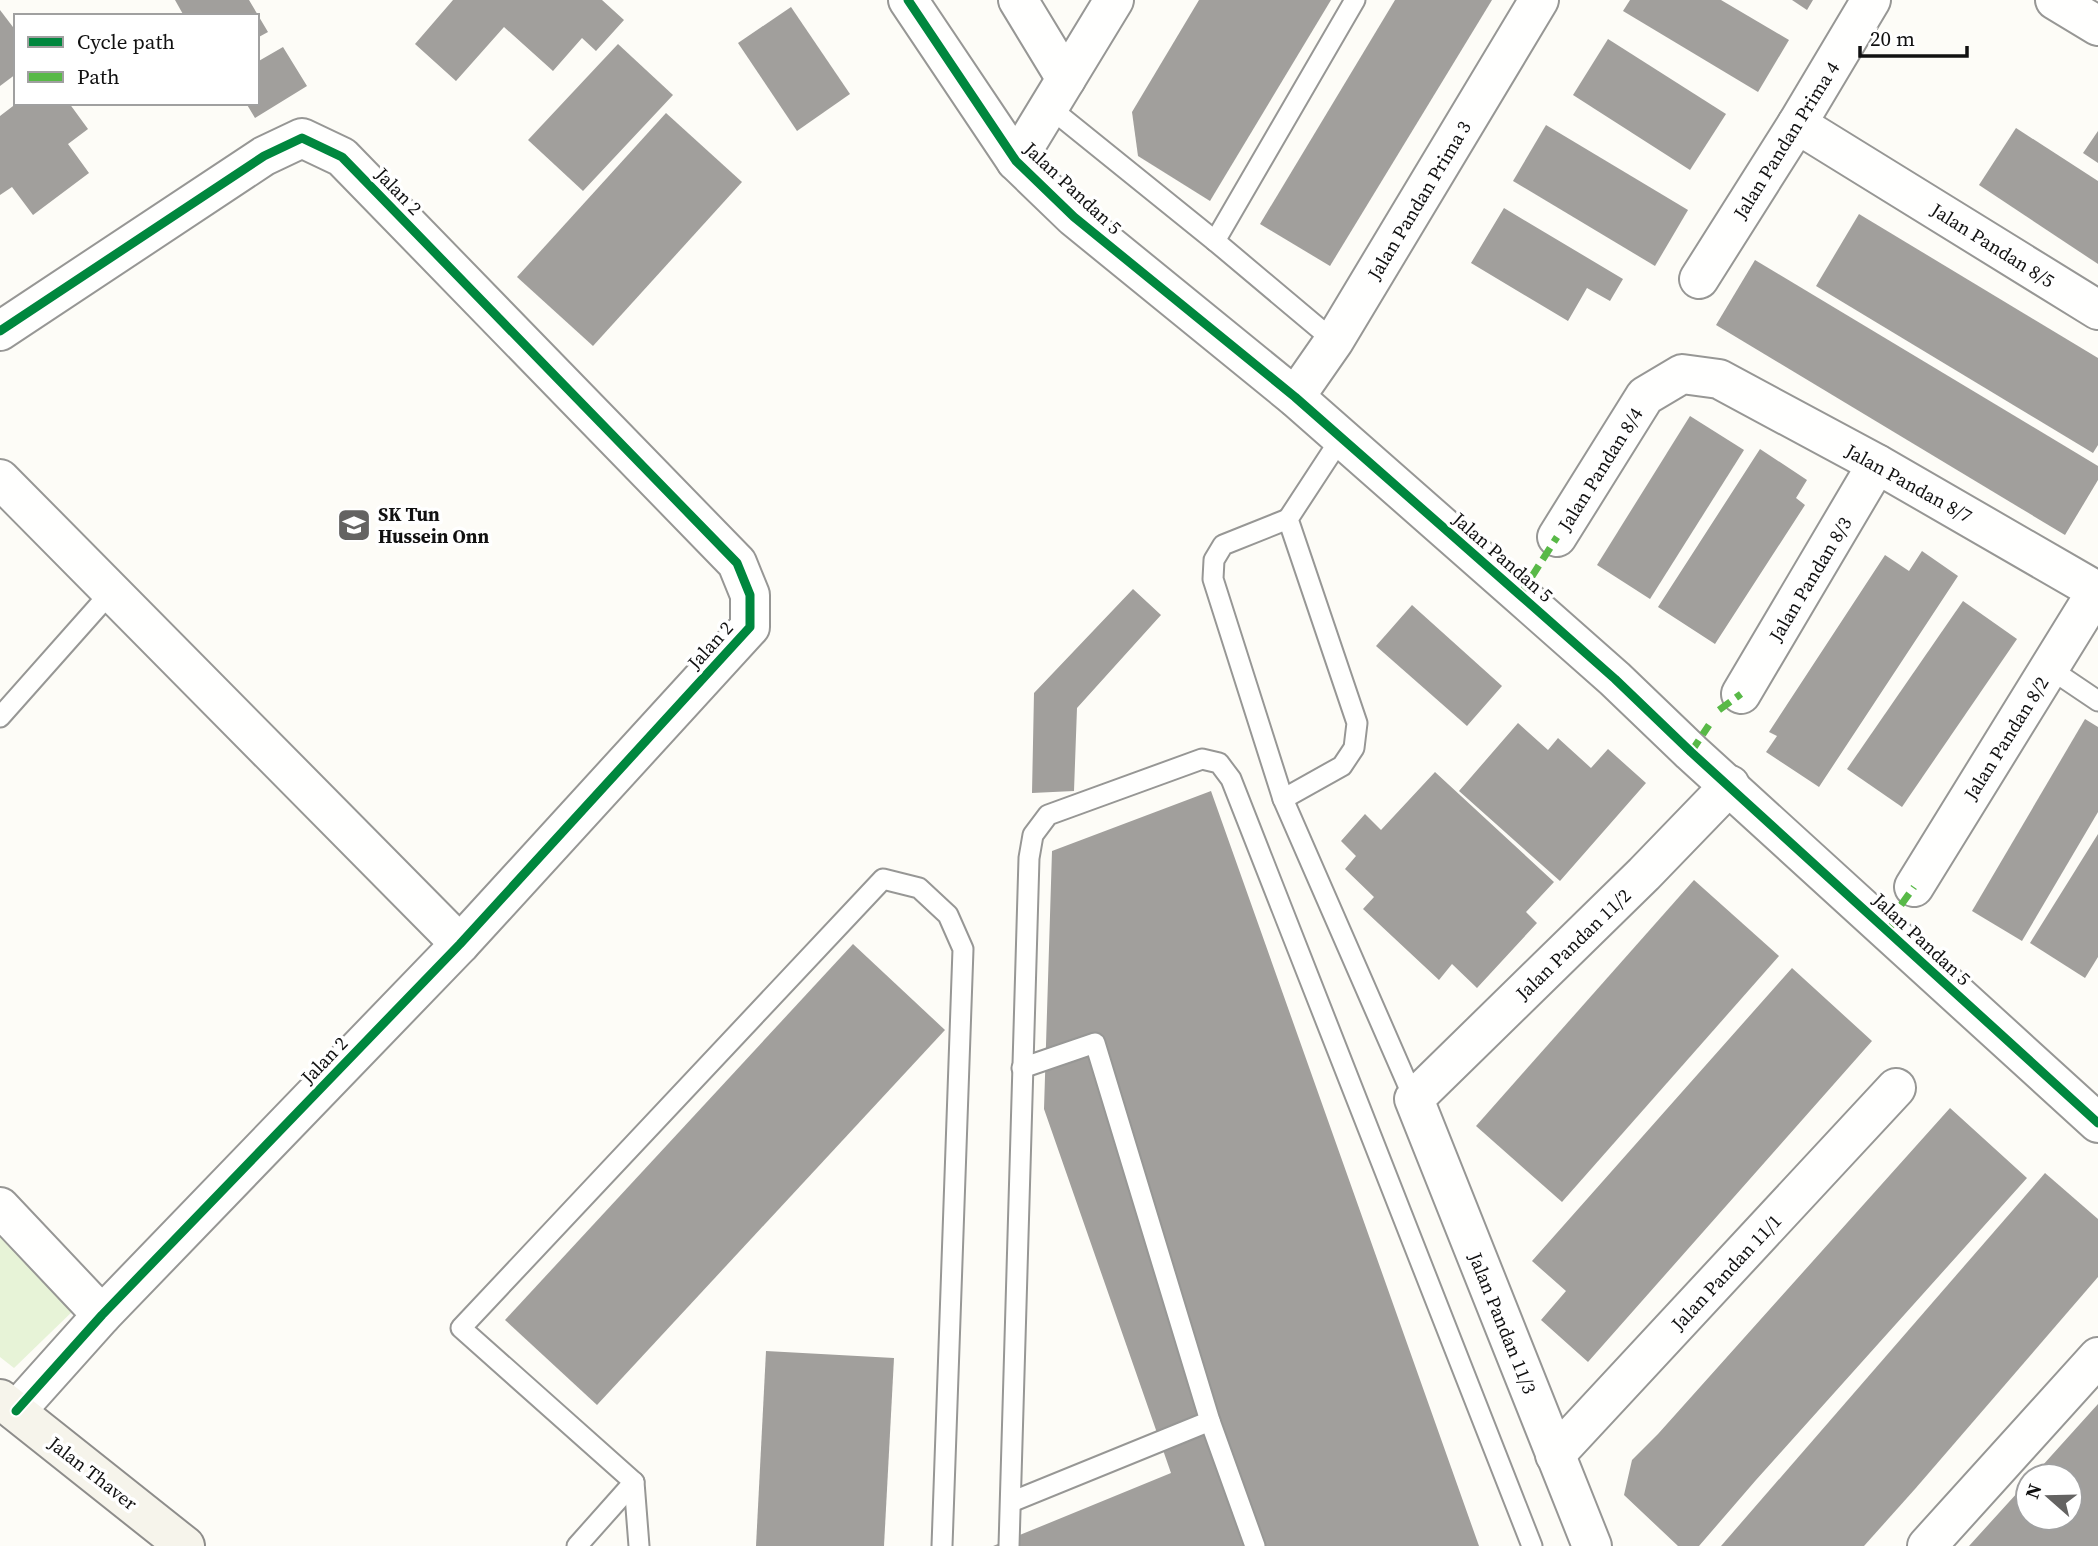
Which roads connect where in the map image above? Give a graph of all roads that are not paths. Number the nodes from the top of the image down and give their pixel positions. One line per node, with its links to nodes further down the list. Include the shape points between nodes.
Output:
1 (908, 0): 11 (street, Jalan Pandan 5)
2 (1018, 0): 9 (street)
3 (1114, 0): 9 (street)
4 (1355, 0): 12 (lane)
5 (1539, 0): 16 (street, Jalan Pandan Prima 3)
6 (1871, 0): 10 (street, Jalan Pandan Prima 4)
7 (2055, 0): 8 (street)
8 (2098, 26)
9 (1057, 93): 11 (street); 12 (lane)
10 (1797, 124): 13 (street, Jalan Pandan Prima 4); 14 (street, Jalan Pandan 8/5)
11 (1016, 162): 18 (street, Jalan Pandan 5, via 1074,218)
12 (1215, 241): 16 (lane)
13 (1699, 279)
14 (2098, 310)
15 (0, 331): 33 (street, Jalan 2, via 264,156 302,138 342,157 737,563 750,595 750,627)
16 (1334, 341): 18 (street, Jalan Pandan Prima 3)
17 (1718, 379): 20 (street, Jalan Pandan 8/7); 23 (street, Jalan Pandan 8/4, via 1682,374 1645,396)
18 (1296, 397): 19 (street, Jalan Pandan 5)
19 (1341, 438): 22 (lane); 30 (street, Jalan Pandan 5)
20 (1877, 464): 24 (street, Jalan Pandan 8/7); 27 (street, Jalan Pandan 8/3)
21 (0, 479): 25 (street)
22 (1288, 519): 31 (lane, via 1357,723 1354,748 1342,766); 31 (lane, via 1223,545 1214,560 1213,579)
23 (1556, 537)
24 (2097, 590): 26 (street, Jalan Pandan 8/2)
25 (111, 592): 29 (lane); 33 (street)
26 (2049, 668): 28 (lane); 32 (street, Jalan Pandan 8/2)
27 (1741, 694)
28 (2098, 701)
29 (0, 717)
30 (1730, 785): 36 (street, Jalan Pandan 11/2); 37 (street, Jalan Pandan 5, via 1924,967)
31 (1283, 799): 36 (lane)
32 (1914, 887)
33 (460, 944): 39 (street, Jalan 2)
34 (1021, 1068): 42 (lane, via 1095,1042); 45 (lane); 53 (lane, via 1033,835 1048,815 1202,759 1219,763 1231,779)
35 (1896, 1088): 43 (street, Jalan Pandan 11/1)
36 (1414, 1099): 43 (street, Jalan Pandan 11/3)
37 (2093, 1104)
38 (0, 1207): 39 (street)
39 (102, 1315): 41 (street, Jalan 2)
40 (2098, 1357): 46 (street)
41 (8, 1405): 47 (street, Jalan Thaver)
42 (1210, 1421): 45 (lane); 52 (lane)
43 (1555, 1455): 54 (street, Jalan Pandan 11/3)
44 (634, 1482): 48 (lane); 49 (lane); 50 (lane, via 461,1328 883,879 919,888 948,915 963,949)
45 (1011, 1503): 51 (lane)
46 (1931, 1545)
47 (185, 1546)
48 (577, 1546)
49 (639, 1546)
50 (942, 1546)
51 (1009, 1546)
52 (1255, 1546)
53 (1532, 1546)
54 (1592, 1546)

